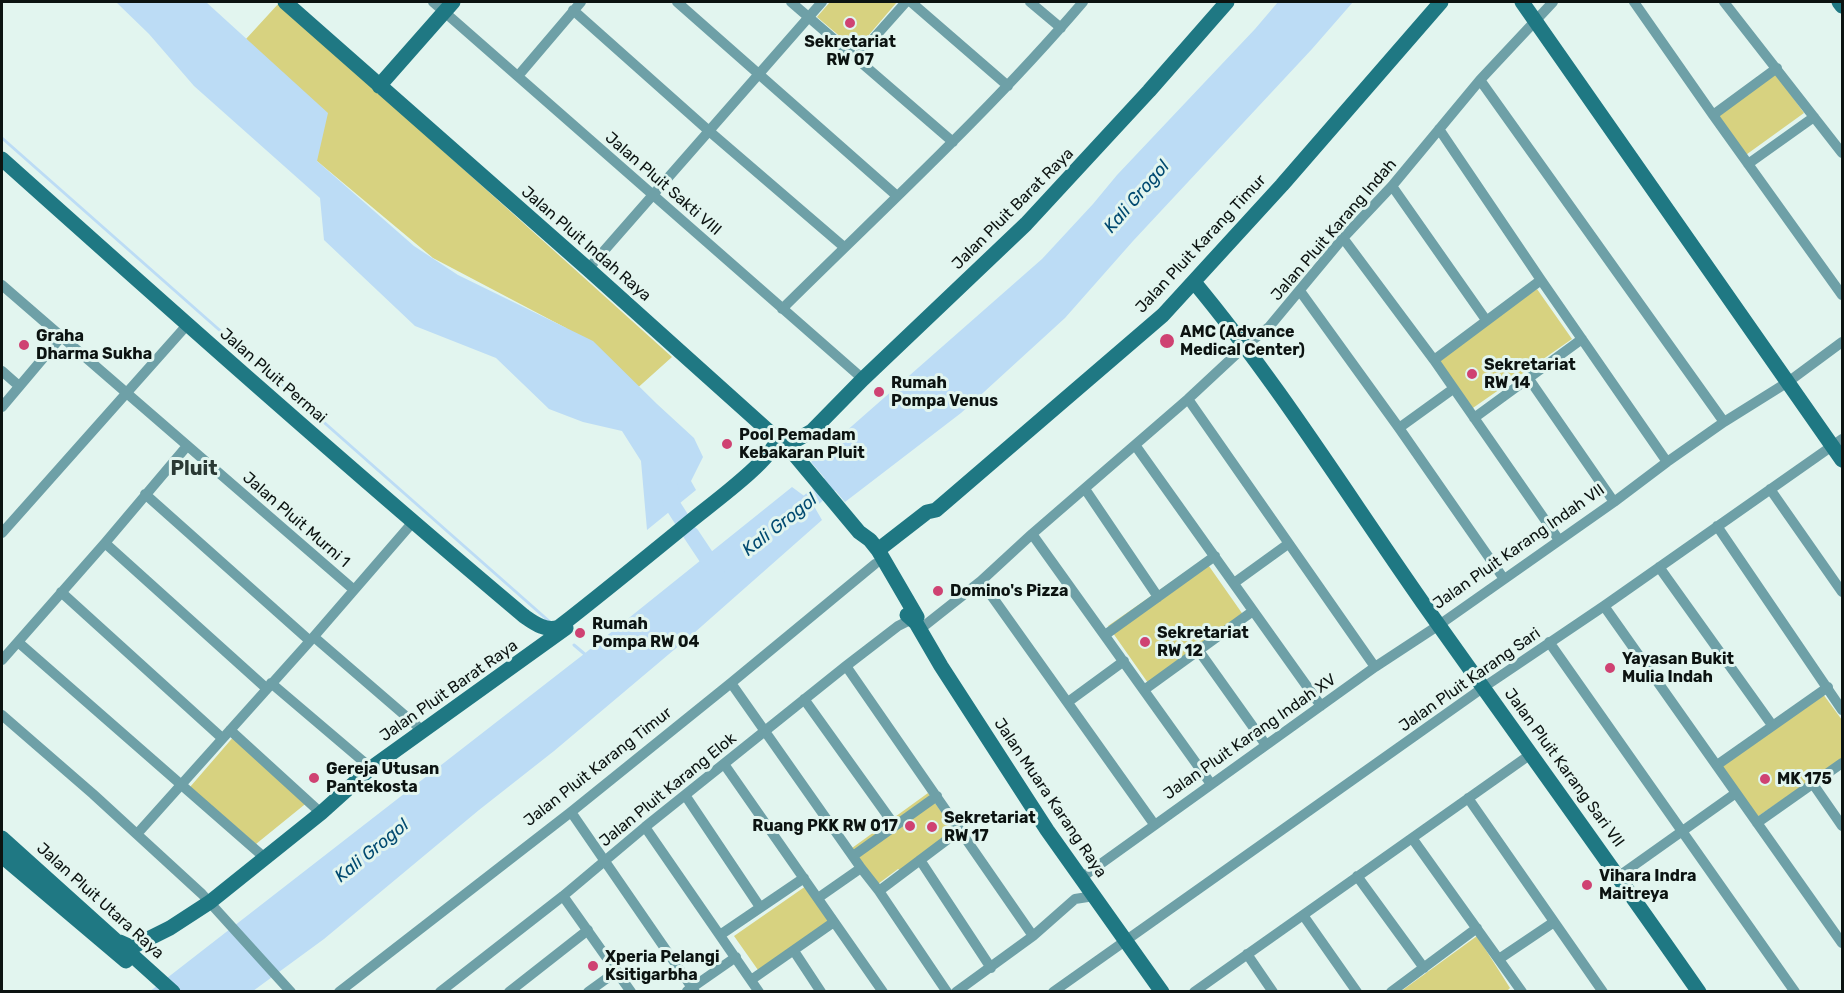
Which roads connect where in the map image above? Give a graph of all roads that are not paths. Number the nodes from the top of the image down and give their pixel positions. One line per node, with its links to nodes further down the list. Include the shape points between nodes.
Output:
1 (285, 2): 27 (street, Jalan Pluit Indah Raya)
2 (677, 2): 24 (street)
3 (791, 2): 19 (street)
4 (822, 2): 19 (street)
5 (906, 2): 22 (street)
6 (911, 2): 28 (street)
7 (1030, 2): 21 (street)
8 (1083, 2): 21 (street)
9 (1227, 2): 57 (street, Jalan Pluit Barat Raya, via 1026,224)
10 (1441, 2): 44 (street, Jalan Pluit Karang Timur)
11 (1522, 2): 20 (street)
12 (1553, 2): 20 (street, Jalan Pluit Karang Indah)
13 (1634, 2): 29 (street)
14 (1724, 2): 23 (street)
15 (1839, 2): 18 (street)
16 (443, 5): 25 (street, Jalan Pluit Sakti VIII); 27 (street)
17 (577, 6): 25 (street); 32 (street)
18 (1842, 6)
19 (809, 17): 22 (street); 24 (street)
20 (1536, 20): 26 (street, Jalan Pluit Karang Indah); 59 (street)
21 (1061, 28): 28 (street)
22 (856, 58): 33 (street)
23 (1777, 68): 29 (street); 30 (street)
24 (759, 74): 32 (street); 39 (street)
25 (518, 76): 38 (street, Jalan Pluit Sakti VIII)
26 (1480, 80): 31 (street, Jalan Pluit Karang Indah); 66 (street)
27 (379, 86): 42 (street, Jalan Pluit Indah Raya)
28 (1008, 86): 33 (street)
29 (1713, 115): 36 (street)
30 (1814, 117): 34 (street); 36 (street)
31 (1439, 129): 37 (street, Jalan Pluit Karang Indah); 43 (street)
32 (709, 131): 38 (street); 41 (street)
33 (954, 142): 39 (street)
34 (1842, 153)
35 (2, 159): 50 (street, Jalan Pluit Permai)
36 (1748, 164): 47 (street)
37 (1392, 186): 40 (street, Jalan Pluit Karang Indah); 49 (street)
38 (653, 194): 42 (street); 48 (street, Jalan Pluit Sakti VIII)
39 (897, 196): 41 (street)
40 (1343, 238): 46 (street, Jalan Pluit Karang Indah); 55 (street)
41 (844, 247): 48 (street)
42 (588, 269): 72 (street, Jalan Pluit Indah Raya)
43 (1541, 280): 49 (street); 52 (street)
44 (1194, 282): 54 (street, Jalan Pluit Karang Indah VII); 90 (street, Jalan Pluit Karang Timur, via 1162,315 936,510 927,512)
45 (2, 285): 51 (street, Jalan Pluit Murni 1)
46 (1300, 291): 54 (street, Jalan Pluit Karang Indah, via 1269,327); 67 (street)
47 (1842, 295)
48 (782, 309): 57 (street, Jalan Pluit Sakti VIII)
49 (1486, 320): 55 (street)
50 (187, 325): 62 (street); 81 (street, Jalan Pluit Permai)
51 (61, 337): 60 (street); 62 (street, Jalan Pluit Murni 1)
52 (1582, 339): 58 (street); 74 (street)
53 (1842, 342): 59 (street, Jalan Pluit Karang Indah VII)
54 (1245, 346): 63 (street, Jalan Pluit Karang Indah); 103 (street, Jalan Pluit Karang Indah VII)
55 (1434, 360): 61 (street)
56 (2, 371): 60 (street)
57 (863, 379): 68 (street, Jalan Pluit Barat Raya)
58 (1529, 379): 65 (street); 80 (street)
59 (1788, 382): 66 (street, Jalan Pluit Karang Indah VII); 69 (street)
60 (19, 386): 64 (street)
61 (1453, 389): 65 (street); 67 (street)
62 (127, 392): 71 (street, Jalan Pluit Murni 1); 84 (street)
63 (1188, 399): 70 (street, Jalan Pluit Karang Indah); 88 (street)
64 (2, 407)
65 (1474, 418): 86 (street)
66 (1724, 422): 74 (street, Jalan Pluit Karang Indah VII)
67 (1399, 428): 92 (street)
68 (812, 431): 72 (street, Jalan Pluit Barat Raya); 72 (street, Jalan Pluit Barat Raya, via 798,439)
69 (1838, 443): 73 (street); 77 (street, Jalan Pluit Karang Sari)
70 (1135, 445): 76 (street, Jalan Pluit Karang Indah); 89 (street)
71 (187, 446): 78 (street); 95 (street, Jalan Pluit Murni 1)
72 (791, 452): 75 (street, Jalan Pluit Barat Raya); 75 (street, Jalan Pluit Barat Raya, via 776,441); 83 (street, Jalan Pluit Indah Raya)
73 (1842, 460)
74 (1667, 462): 80 (street, Jalan Pluit Karang Indah VII)
75 (757, 472): 79 (street, Jalan Pluit Barat Raya)
76 (1085, 489): 85 (street, Jalan Pluit Karang Indah); 98 (street)
77 (1770, 489): 82 (street, Jalan Pluit Karang Sari); 97 (street)
78 (144, 495): 87 (street); 105 (street)
79 (727, 497): 101 (street, Jalan Pluit Barat Raya, via 559,627 544,627); 109 (street, Jalan Pluit Barat Raya, via 679,542)
80 (1614, 502): 86 (street, Jalan Pluit Karang Indah VII)
81 (413, 522): 95 (street); 101 (street, Jalan Pluit Permai)
82 (1717, 526): 91 (street, Jalan Pluit Karang Sari); 117 (street)
83 (855, 528): 90 (street, Jalan Muara Karang Raya, via 870,540)
84 (2, 533)
85 (1032, 534): 93 (street, Jalan Pluit Karang Indah); 104 (street)
86 (1559, 540): 92 (street, Jalan Pluit Karang Indah VII)
87 (105, 543): 96 (street); 115 (street)
88 (1288, 544): 94 (street); 113 (street)
89 (1215, 556): 94 (street); 98 (street)
90 (879, 557): 102 (street, Jalan Muara Karang Raya); 114 (street, Jalan Pluit Karang Timur)
91 (1659, 567): 99 (street, Jalan Pluit Karang Sari); 124 (street)
92 (1504, 579): 103 (street, Jalan Pluit Karang Indah VII)
93 (981, 581): 102 (street, Jalan Pluit Karang Indah); 120 (street)
94 (1234, 583): 100 (street)
95 (353, 589): 105 (street)
96 (61, 592): 106 (street); 127 (street)
97 (1842, 592)
98 (1158, 597): 104 (street)
99 (1604, 606): 107 (street, Jalan Pluit Karang Sari); 132 (street)
100 (1253, 611): 108 (street); 121 (street)
101 (524, 616): 109 (street, via 536,643)
102 (915, 622): 112 (street, Jalan Pluit Karang Elok, via 898,626); 162 (street, Jalan Muara Karang Raya)
103 (1439, 625): 113 (street, Jalan Pluit Karang Indah XV); 116 (street, Jalan Pluit Karang Sari VII)
104 (1105, 635): 111 (street)
105 (312, 639): 115 (street); 126 (street)
106 (18, 642): 110 (street); 136 (street)
107 (1549, 642): 116 (street, Jalan Pluit Karang Sari); 149 (street)
108 (1199, 651): 118 (street); 128 (street)
109 (534, 652): 126 (street, Jalan Pluit Barat Raya)
110 (2, 660)
111 (1124, 662): 118 (street); 120 (street)
112 (846, 666): 119 (street, Jalan Pluit Karang Elok); 139 (street)
113 (1375, 667): 121 (street, Jalan Pluit Karang Indah XV)
114 (731, 683): 125 (street); 142 (street, Jalan Pluit Karang Timur)
115 (269, 686): 127 (street); 133 (street)
116 (1484, 687): 129 (street, Jalan Pluit Karang Sari VII); 177 (street, Jalan Pluit Karang Sari)
117 (1828, 687): 122 (street); 124 (street)
118 (1144, 690): 134 (street)
119 (804, 699): 125 (street, Jalan Pluit Karang Elok); 145 (street)
120 (1068, 702): 144 (street)
121 (1321, 706): 128 (street, Jalan Pluit Karang Indah XV)
122 (1842, 710)
123 (2, 715): 150 (street)
124 (1772, 725): 132 (street)
125 (765, 730): 131 (street, Jalan Pluit Karang Elok); 154 (street)
126 (423, 731): 133 (street, Jalan Pluit Barat Raya)
127 (226, 734): 136 (street); 141 (street)
128 (1266, 745): 134 (street, Jalan Pluit Karang Indah XV)
129 (1531, 754): 140 (street); 160 (street, Jalan Pluit Karang Sari VII)
130 (1842, 763): 135 (street)
131 (724, 764): 138 (street, Jalan Pluit Karang Elok); 161 (street)
132 (1717, 765): 137 (street)
133 (371, 768): 141 (street, Jalan Pluit Barat Raya)
134 (1211, 784): 144 (street, Jalan Pluit Karang Indah XV)
135 (1813, 784): 143 (street); 146 (street)
136 (182, 785): 150 (street); 155 (street)
137 (1736, 793): 143 (street); 149 (street)
138 (685, 795): 147 (street, Jalan Pluit Karang Elok); 168 (street)
139 (937, 796): 145 (street); 148 (street)
140 (1468, 798): 152 (street); 171 (street)
141 (321, 813): 155 (street, Jalan Pluit Barat Raya)
142 (571, 813): 156 (street); 195 (street, Jalan Pluit Karang Timur)
143 (1757, 823): 179 (street)
144 (1154, 824): 162 (street, Jalan Pluit Karang Indah XV)
145 (895, 826): 154 (street)
146 (1842, 826)
147 (645, 827): 156 (street, Jalan Pluit Karang Elok); 175 (street)
148 (960, 830): 157 (street); 176 (street)
149 (1683, 831): 160 (street); 212 (street)
150 (137, 834): 167 (street)
151 (2, 838): 178 (street, Jalan Pluit Utara Raya)
152 (1412, 838): 159 (street); 173 (street)
153 (2, 856): 188 (street, Jalan Pluit Utara Raya, via 73,918)
154 (853, 856): 158 (street)
155 (265, 858): 167 (street, Jalan Pluit Barat Raya)
156 (605, 860): 164 (street, Jalan Pluit Karang Elok); 190 (street)
157 (920, 860): 163 (street); 184 (street)
158 (861, 868): 163 (street); 166 (street)
159 (1357, 876): 169 (street); 185 (street)
160 (1619, 876): 211 (street, Jalan Pluit Karang Sari VII)
161 (804, 878): 166 (street); 168 (street)
162 (1081, 878): 165 (street, Jalan Muara Karang Raya)
163 (879, 891): 202 (street)
164 (563, 896): 174 (street); 192 (street, Jalan Pluit Karang Elok)
165 (1094, 896): 176 (street, via 1075,899); 177 (street, Jalan Muara Karang Raya)
166 (818, 898): 170 (street)
167 (210, 902): 172 (street, Jalan Pluit Barat Raya); 189 (street)
168 (760, 907): 175 (street)
169 (1303, 915): 181 (street); 208 (street)
170 (834, 922): 180 (street); 201 (street)
171 (1554, 922): 183 (street); 210 (street)
172 (170, 928): 178 (street, Jalan Pluit Barat Raya, via 136,945); 188 (street, via 145,956)
173 (1478, 928): 183 (street); 185 (street)
174 (588, 930): 186 (street); 196 (street)
175 (720, 935): 182 (street)
176 (1033, 936): 184 (street)
177 (1126, 940): 204 (street, Jalan Pluit Karang Sari); 205 (street, Jalan Muara Karang Raya)
178 (120, 942): 188 (street, Jalan Pluit Utara Raya)
179 (1842, 943)
180 (794, 951): 187 (street); 200 (street)
181 (1247, 954): 206 (street); 207 (street)
182 (736, 957): 187 (street); 190 (street)
183 (1499, 959): 191 (street)
184 (991, 968): 203 (street)
185 (1424, 968): 209 (street)
186 (617, 971): 197 (street); 198 (street)
187 (752, 980): 199 (street)
188 (159, 981): 193 (street, Jalan Pluit Utara Raya); 194 (street)
189 (289, 989)
190 (691, 990)
191 (1518, 990)
192 (444, 991)
193 (173, 992)
194 (181, 992)
195 (339, 992)
196 (509, 992)
197 (588, 992)
198 (631, 992)
199 (759, 992)
200 (821, 992)
201 (883, 992)
202 (947, 992)
203 (956, 992)
204 (1053, 992)
205 (1162, 992)
206 (1194, 992)
207 (1273, 992)
208 (1357, 992)
209 (1390, 992)
210 (1603, 992)
211 (1699, 992)
212 (1795, 992)

